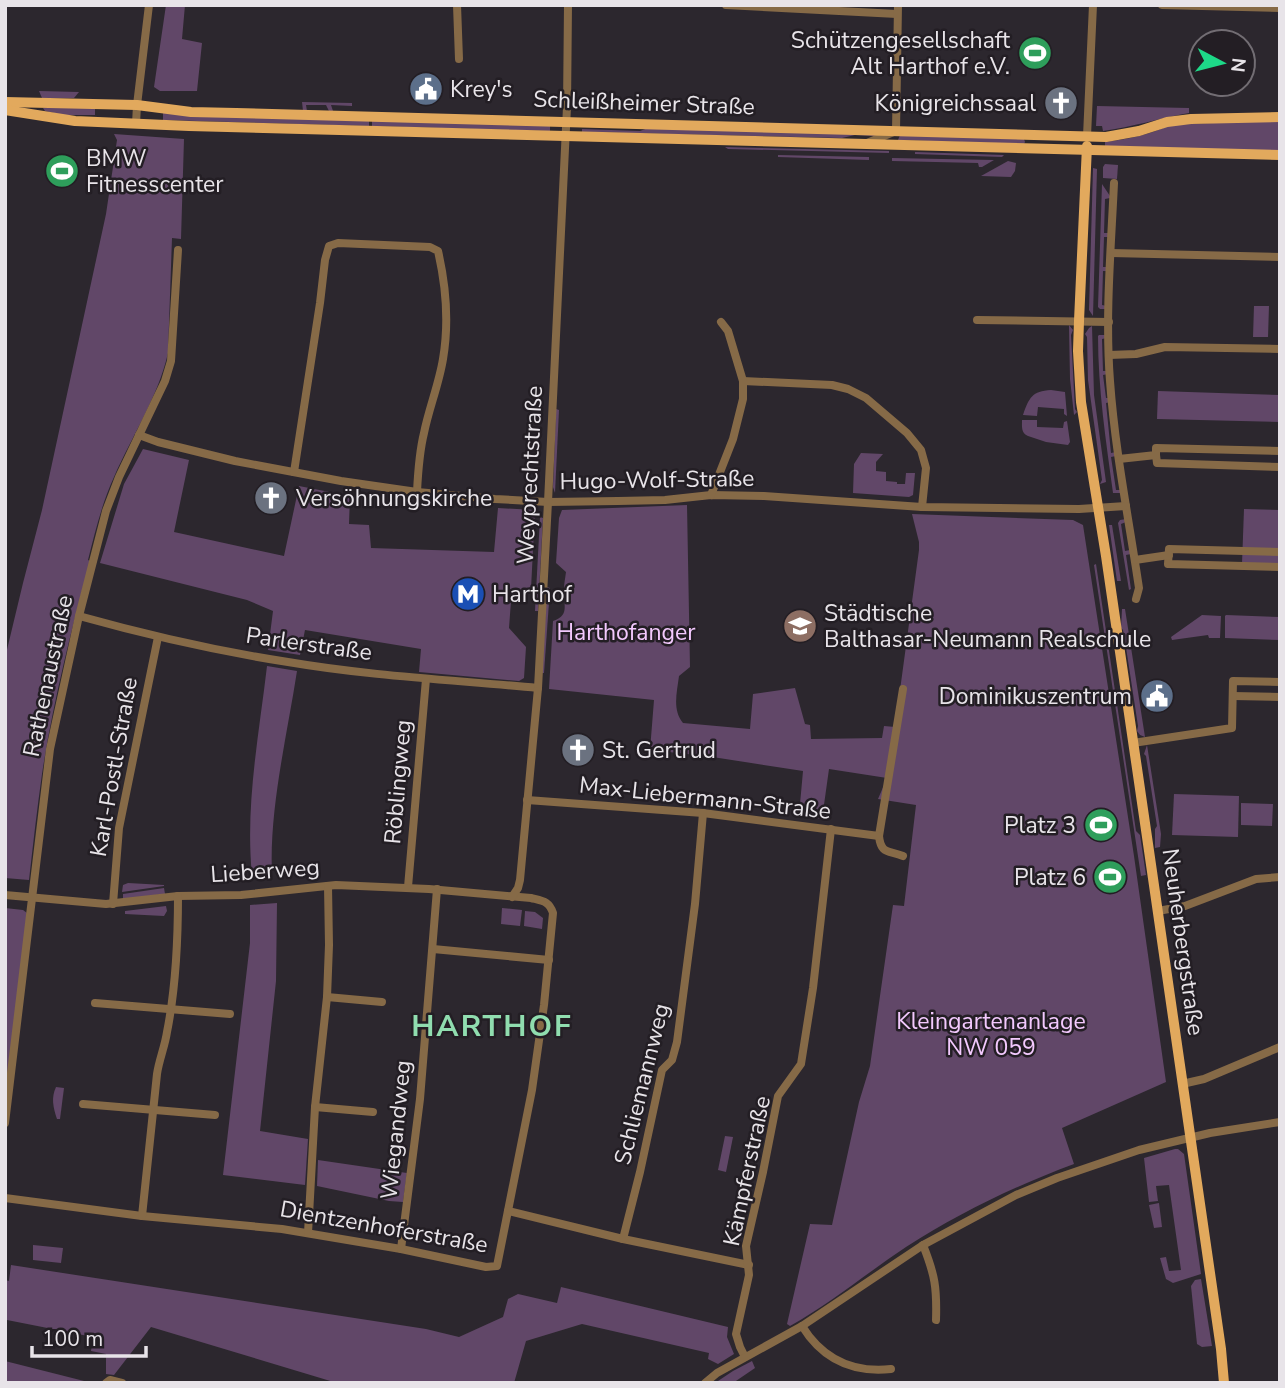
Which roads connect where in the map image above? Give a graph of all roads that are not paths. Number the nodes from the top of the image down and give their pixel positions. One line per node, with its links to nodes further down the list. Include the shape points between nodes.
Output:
1 (149, 5): 11 (street)
2 (457, 5): 9 (street)
3 (568, 5): 14 (street, Weyprechtstraße)
4 (726, 5): 8 (street)
5 (1093, 5): 18 (street)
6 (1163, 5): 7 (street)
7 (1280, 9)
8 (897, 10): 16 (street)
9 (459, 59)
10 (5, 102): 11 (main road, Schleißheimer Straße)
11 (136, 105): 14 (main road, Schleißheimer Straße, via 191,112); 15 (street)
12 (5, 110): 15 (main road, Schleißheimer Straße)
13 (1280, 117): 18 (main road, Schleißheimer Straße, via 1191,119 1123,135)
14 (565, 122): 16 (main road, Schleißheimer Straße); 19 (street, Weyprechtstraße)
15 (136, 124): 19 (main road, Schleißheimer Straße)
16 (896, 131): 17 (main road, Schleißheimer Straße); 20 (street)
17 (1022, 135): 18 (main road, Schleißheimer Straße); 21 (main road, via 1028,141)
18 (1087, 136): 22 (main road, Neuherbergstraße)
19 (565, 137): 20 (main road, Schleißheimer Straße); 45 (street, Weyprechtstraße)
20 (864, 144): 21 (main road, Schleißheimer Straße)
21 (1022, 148): 22 (main road, Schleißheimer Straße)
22 (1087, 150): 23 (main road, Schleißheimer Straße); 29 (main road, Neuherbergstraße)
23 (1280, 155)
24 (1114, 183): 26 (street)
25 (178, 250): 35 (street, Rathenaustraße, via 171,361)
26 (1111, 253): 27 (street); 31 (street)
27 (1280, 257)
28 (977, 320): 29 (street)
29 (1079, 321): 31 (street); 48 (main road, Neuherbergstraße, via 1081,402)
30 (721, 322): 34 (street)
31 (1109, 322): 33 (street)
32 (1280, 349): 33 (street, via 1165,347 1136,355)
33 (1109, 355): 39 (street)
34 (743, 381): 44 (street, via 733,439); 47 (street, via 832,384 866,398 920,450 926,468)
35 (139, 435): 42 (street, Hugo-Wolf-Straße); 56 (street, Rathenaustraße, via 106,511)
36 (1176, 448): 37 (street); 38 (street, via 1156,448); 40 (street)
37 (1280, 451)
38 (1156, 455): 39 (street); 40 (street, via 1157,463)
39 (1119, 459): 46 (street)
40 (1176, 463): 41 (street)
41 (1280, 467)
42 (294, 472): 43 (street, Hugo-Wolf-Straße); 43 (street, via 329,246 430,247 438,251 444,280 445,339 420,449)
43 (416, 492): 45 (street, Hugo-Wolf-Straße)
44 (711, 495): 45 (street, Hugo-Wolf-Straße); 47 (street, Hugo-Wolf-Straße)
45 (548, 502): 60 (street, Weyprechtstraße)
46 (1126, 506): 48 (street); 52 (street)
47 (922, 507): 48 (street, Hugo-Wolf-Straße)
48 (1098, 508): 64 (main road, Neuherbergstraße)
49 (1234, 550): 50 (street); 51 (street, via 1169,549); 53 (street)
50 (1280, 551)
51 (1169, 555): 52 (street); 53 (street, via 1168,564)
52 (1135, 560): 55 (street)
53 (1234, 566): 54 (street)
54 (1280, 568)
55 (1136, 599)
56 (79, 616): 57 (street, Parlerstraße); 77 (street, Rathenaustraße, via 50,749)
57 (158, 637): 58 (street, Parlerstraße, via 290,663); 78 (street, Karl-Postl-Straße, via 119,828)
58 (426, 679): 60 (street, Parlerstraße); 72 (street, Röblingweg)
59 (1280, 682): 62 (street, via 1233,681)
60 (538, 688): 65 (street, Weyprechtstraße)
61 (903, 689): 68 (street)
62 (1233, 695): 63 (street); 64 (street, via 1232,728)
63 (1280, 697)
64 (1133, 743): 79 (main road, Neuherbergstraße)
65 (527, 800): 66 (street, Max-Liebermann-Straße); 76 (street, Weyprechtstraße, via 520,880)
66 (703, 813): 67 (street, Max-Liebermann-Straße); 101 (street, Schliemannweg, via 677,1042 672,1060 662,1070)
67 (831, 829): 68 (street, Max-Liebermann-Straße); 104 (street, Kämpferstraße, via 801,1064 778,1096 746,1246)
68 (879, 836): 69 (street, via 884,850)
69 (903, 856)
70 (1280, 877): 79 (street, via 1256,879 1185,906)
71 (328, 886): 72 (street, Lieberweg); 75 (street, Lieberweg); 82 (street)
72 (408, 887): 73 (street, Lieberweg)
73 (437, 889): 76 (street, Lieberweg); 80 (street, Wiegandweg)
74 (5, 895): 77 (street, Lieberweg)
75 (178, 897): 78 (street, Lieberweg); 85 (street)
76 (512, 897): 81 (street, Lieberweg, via 550,905)
77 (32, 898): 78 (street, Lieberweg); 95 (street, Rathenaustraße)
78 (113, 904)
79 (1158, 911): 88 (main road, Neuherbergstraße)
80 (433, 948): 81 (street); 103 (street, Wiegandweg)
81 (548, 960): 98 (street, via 532,1090)
82 (327, 997): 84 (street); 90 (street)
83 (95, 1003): 85 (street)
84 (382, 1003)
85 (171, 1009): 86 (street); 91 (street)
86 (230, 1014)
87 (1280, 1047): 88 (street)
88 (1182, 1084): 96 (main road, Neuherbergstraße)
89 (83, 1104): 91 (street)
90 (315, 1107): 92 (street); 100 (street)
91 (153, 1109): 93 (street); 99 (street)
92 (373, 1112)
93 (215, 1115)
94 (1280, 1122): 96 (street)
95 (5, 1123)
96 (1190, 1138): 102 (street, via 1057,1178); 112 (main road, Neuherbergstraße)
97 (5, 1198): 99 (street, Dientzenhoferstraße)
98 (509, 1211): 101 (street, Dientzenhoferstraße); 103 (street, Dientzenhoferstraße, via 497,1266)
99 (142, 1216): 100 (street, Dientzenhoferstraße)
100 (308, 1233): 103 (street, Dientzenhoferstraße)
101 (623, 1238): 104 (street, Dientzenhoferstraße)
102 (923, 1245): 105 (street, via 936,1286); 106 (street)
103 (401, 1249)
104 (749, 1265): 107 (street, Kämpferstraße, via 736,1334)
105 (936, 1320)
106 (803, 1326): 107 (street); 108 (street, via 818,1346 839,1362 860,1369)
107 (745, 1357): 111 (street)
108 (891, 1369)
109 (108, 1381): 110 (street)
110 (122, 1383)
111 (705, 1383)
112 (1224, 1383)

